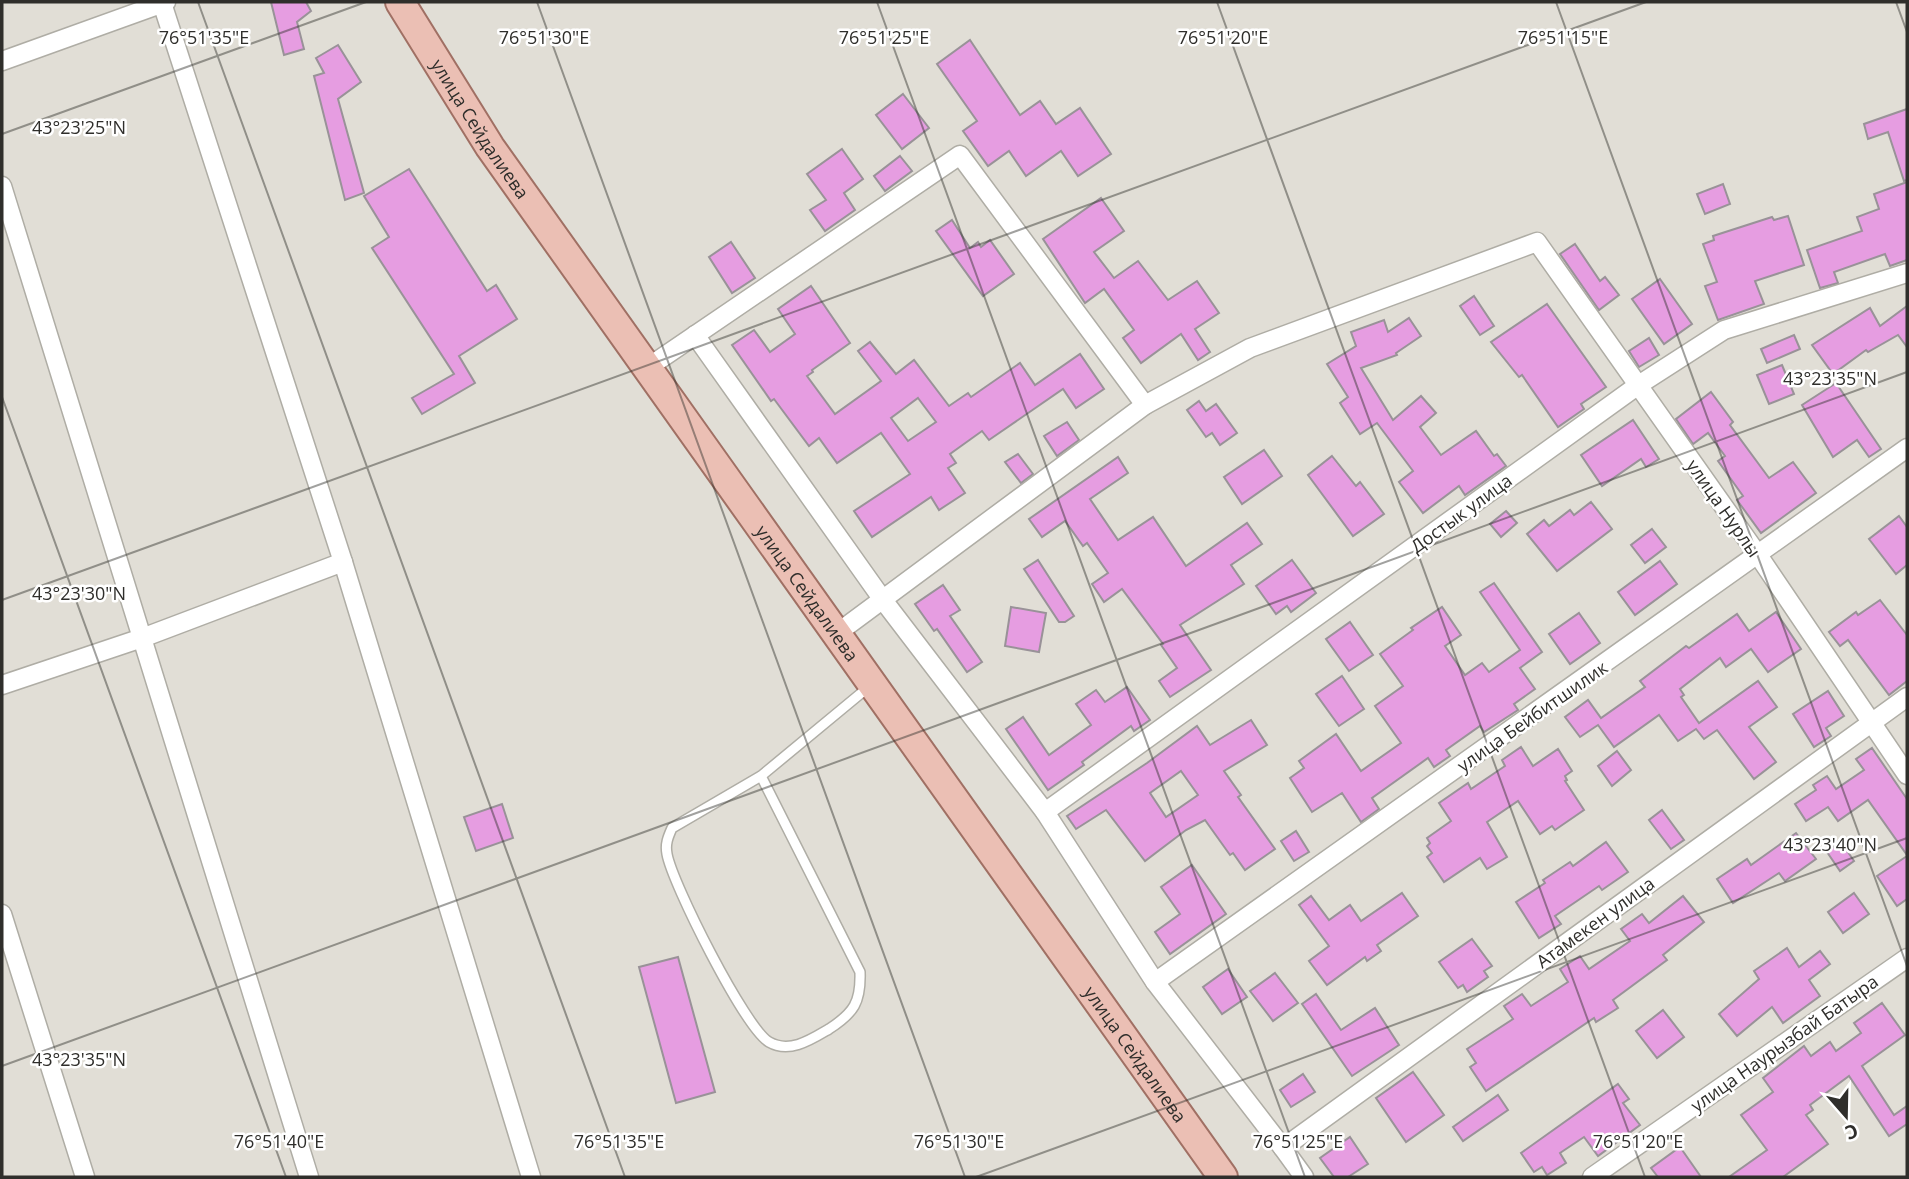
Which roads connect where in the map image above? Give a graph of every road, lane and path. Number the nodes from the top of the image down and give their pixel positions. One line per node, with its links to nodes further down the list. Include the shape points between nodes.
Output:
1 (164, 2): 3 (street); 12 (street)
2 (400, 2): 7 (main road, улица Сейдалиева, via 490,147)
3 (2, 61)
4 (2, 186): 15 (street)
5 (1907, 272): 8 (street, Достык улица, via 1724,330)
6 (695, 335): 7 (street); 9 (street, via 960,155); 13 (street)
7 (647, 368): 14 (main road, улица Сейдалиева)
8 (1637, 386): 9 (street, улица Нурлы, via 1538,242 1250,348); 11 (street, улица Нурлы); 22 (street, Достык улица)
9 (1145, 405): 13 (street)
10 (1907, 448): 11 (street, улица Бейбитшилик)
11 (1758, 555): 19 (street, улица Нурлы); 25 (street, улица Бейбитшилик)
12 (343, 562): 15 (street); 29 (street)
13 (883, 600): 14 (street); 22 (street)
14 (836, 634): 16 (main road, улица Сейдалиева)
15 (142, 638): 17 (street); 28 (street)
16 (872, 684): 21 (lane); 30 (main road, улица Сейдалиева)
17 (2, 685)
18 (1907, 697): 19 (street, Атамекен улица)
19 (1871, 723): 20 (street, улица Нурлы); 26 (street, Атамекен улица)
20 (1907, 775)
21 (761, 776): 21 (lane, via 672,828 667,854 677,884 752,1025 769,1042 804,1044 845,1018 856,1005 860,972)
22 (1045, 812): 25 (street)
23 (2, 914): 27 (street)
24 (1907, 958): 32 (street, улица Наурызбай Батыра)
25 (1155, 982): 26 (street)
26 (1283, 1148): 31 (street)
27 (85, 1177)
28 (309, 1177)
29 (531, 1177)
30 (1223, 1177)
31 (1304, 1177)
32 (1592, 1177)

